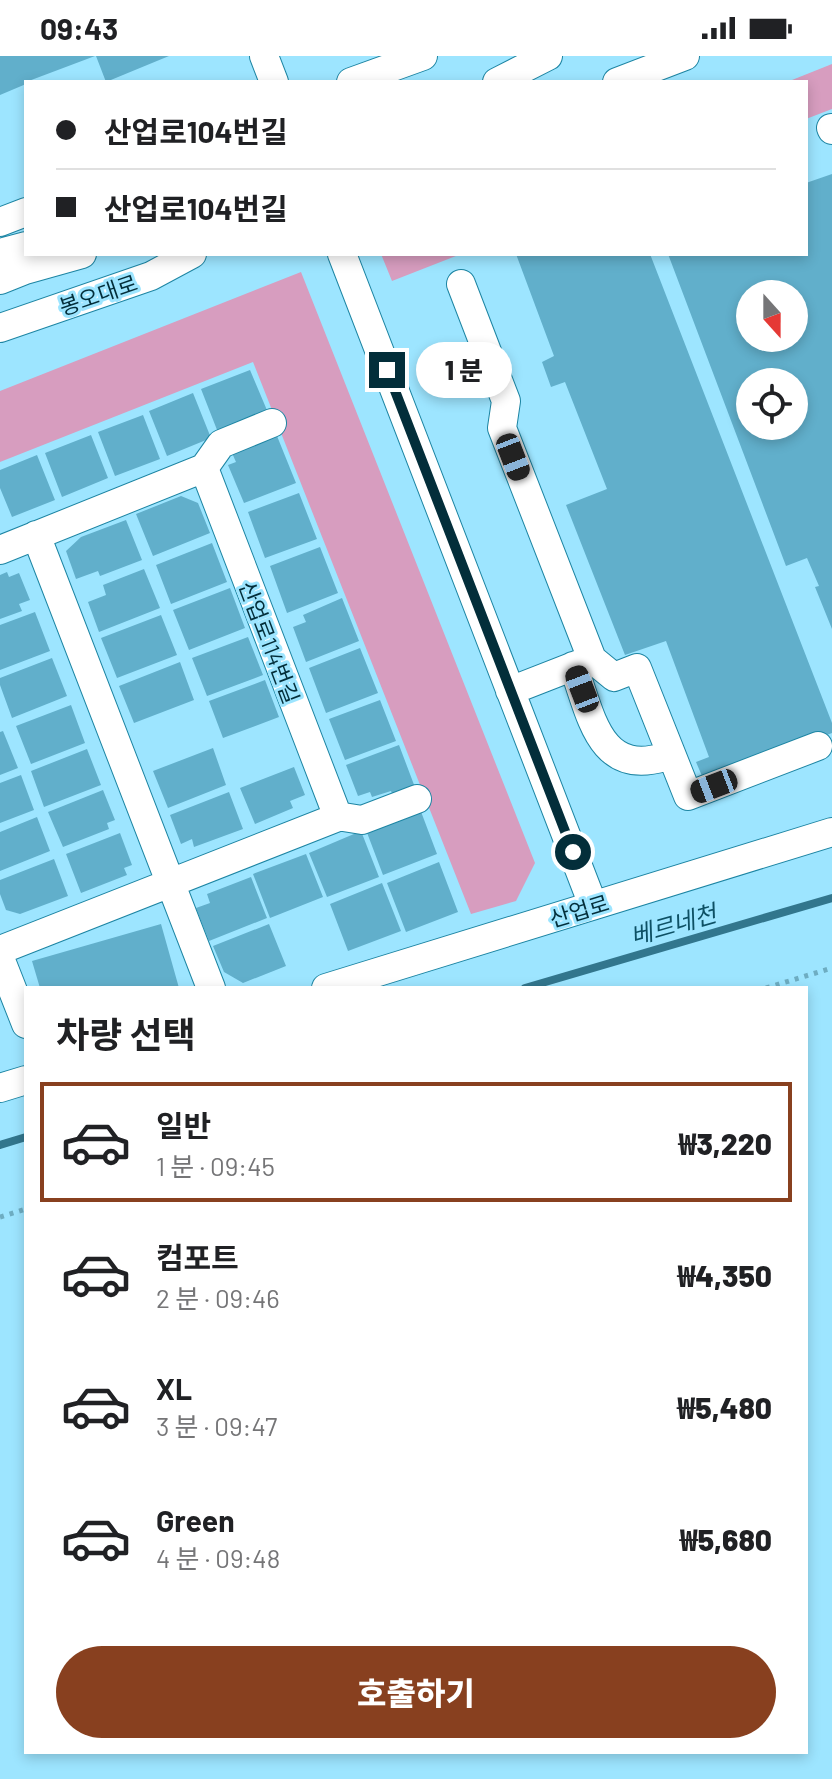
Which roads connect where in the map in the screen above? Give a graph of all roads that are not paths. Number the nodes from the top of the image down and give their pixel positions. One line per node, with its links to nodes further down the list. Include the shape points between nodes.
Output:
1 (264, 56): 5 (street)
2 (423, 56): 6 (street)
3 (548, 56): 7 (street)
4 (685, 56): 8 (street)
5 (273, 80)
6 (357, 80)
7 (501, 80)
8 (622, 80)
9 (24, 213): 10 (street)
10 (0, 222)
11 (24, 247): 12 (street)
12 (0, 253)
13 (75, 256): 16 (street)
14 (188, 256): 18 (street, 봉오대로, via 151,276)
15 (343, 256): 24 (street)
16 (0, 280)
17 (461, 284): 23 (street, via 506,401 502,428)
18 (0, 328)
19 (272, 423): 20 (street, via 221,444)
20 (204, 468): 21 (street); 28 (street, 산업로114번길)
21 (36, 535): 22 (street); 30 (street)
22 (0, 549)
23 (583, 663): 24 (street); 25 (street, via 614,677 637,668 688,796); 26 (street, via 605,748 626,760)
24 (510, 691): 31 (street)
25 (818, 746)
26 (664, 757)
27 (417, 799): 28 (street, via 362,820)
28 (337, 816): 30 (street)
29 (832, 832): 31 (street, 산업로)
30 (170, 883): 32 (street); 34 (street)
31 (593, 905): 35 (street, 산업로)
32 (0, 950)
33 (0, 958): 36 (street)
34 (210, 986)
35 (332, 986)
36 (24, 1019)
37 (24, 1081): 38 (street)
38 (0, 1088)

